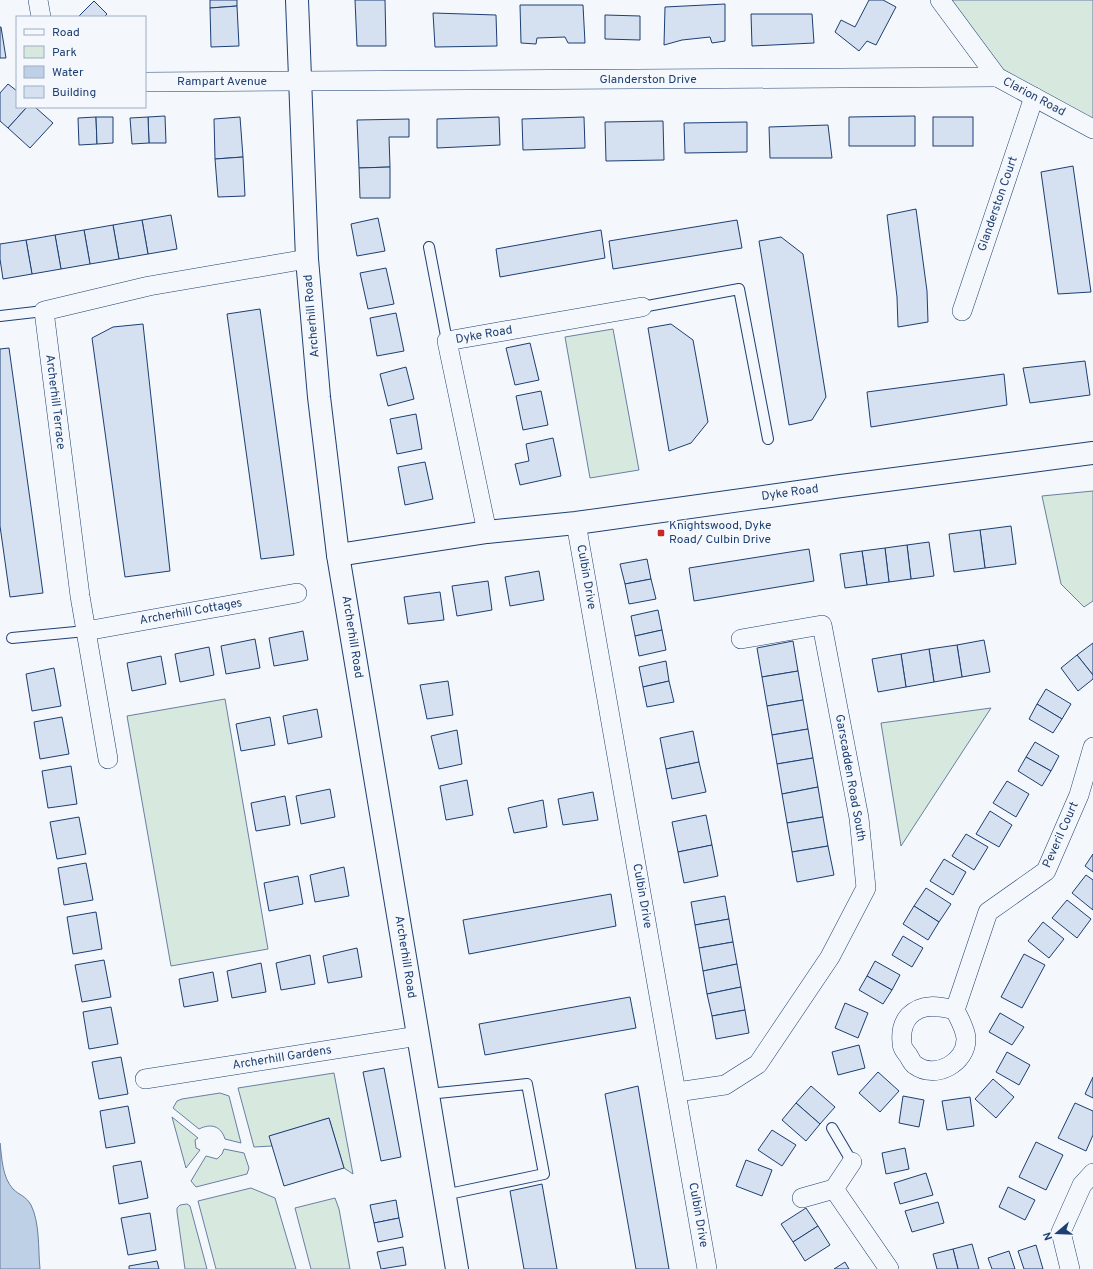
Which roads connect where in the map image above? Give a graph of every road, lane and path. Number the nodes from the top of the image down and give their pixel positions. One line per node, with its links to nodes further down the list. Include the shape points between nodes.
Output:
1 (38, 0): 4 (street)
2 (297, 0): 7 (street, Archerhill Road)
3 (940, 0): 5 (street, Clarion Road)
4 (41, 16)
5 (997, 77): 7 (street, Glanderston Drive); 8 (street, Clarion Road)
6 (146, 82): 7 (street, Rampart Avenue)
7 (300, 82): 11 (street, Archerhill Road)
8 (1034, 97): 9 (street, Clarion Road); 14 (street, Glanderston Court)
9 (1093, 129)
10 (429, 247): 16 (lane)
11 (307, 259): 13 (street, via 149,286); 21 (street, Archerhill Road, via 319,397)
12 (642, 307): 16 (street, Dyke Road); 17 (lane, via 740,289)
13 (44, 311): 15 (lane); 23 (street, Archerhill Terrace)
14 (962, 311)
15 (0, 316)
16 (447, 341): 20 (street, Dyke Road)
17 (768, 439)
18 (1093, 453): 19 (street, Dyke Road)
19 (576, 523): 20 (street, Dyke Road); 31 (street, Culbin Drive)
20 (487, 532): 21 (street, Dyke Road)
21 (338, 555): 29 (street, Archerhill Road)
22 (297, 593): 23 (street, Archerhill Cottages)
23 (86, 631): 24 (lane); 27 (street, Archerhill Terrace)
24 (12, 638)
25 (741, 639): 31 (street, Garscadden Road South, via 822,625 859,818 866,888 830,957 758,1064 725,1085)
26 (1093, 747): 28 (street, Peveril Court, via 1079,795 1046,871 988,912)
27 (108, 759)
28 (954, 1010)
29 (418, 1036): 30 (street, Archerhill Gardens); 32 (street, Archerhill Road)
30 (145, 1079)
31 (677, 1092): 40 (street, Culbin Drive)
32 (428, 1094): 37 (street, Archerhill Road); 37 (lane, via 527,1084 544,1174)
33 (832, 1128): 34 (lane)
34 (852, 1162): 36 (street)
35 (1093, 1173): 42 (street, via 1082,1185 1061,1232)
36 (834, 1189): 38 (street); 41 (street)
37 (444, 1195): 39 (street, Archerhill Road)
38 (802, 1198)
39 (457, 1269)
40 (707, 1269)
41 (889, 1269)
42 (1070, 1269)

